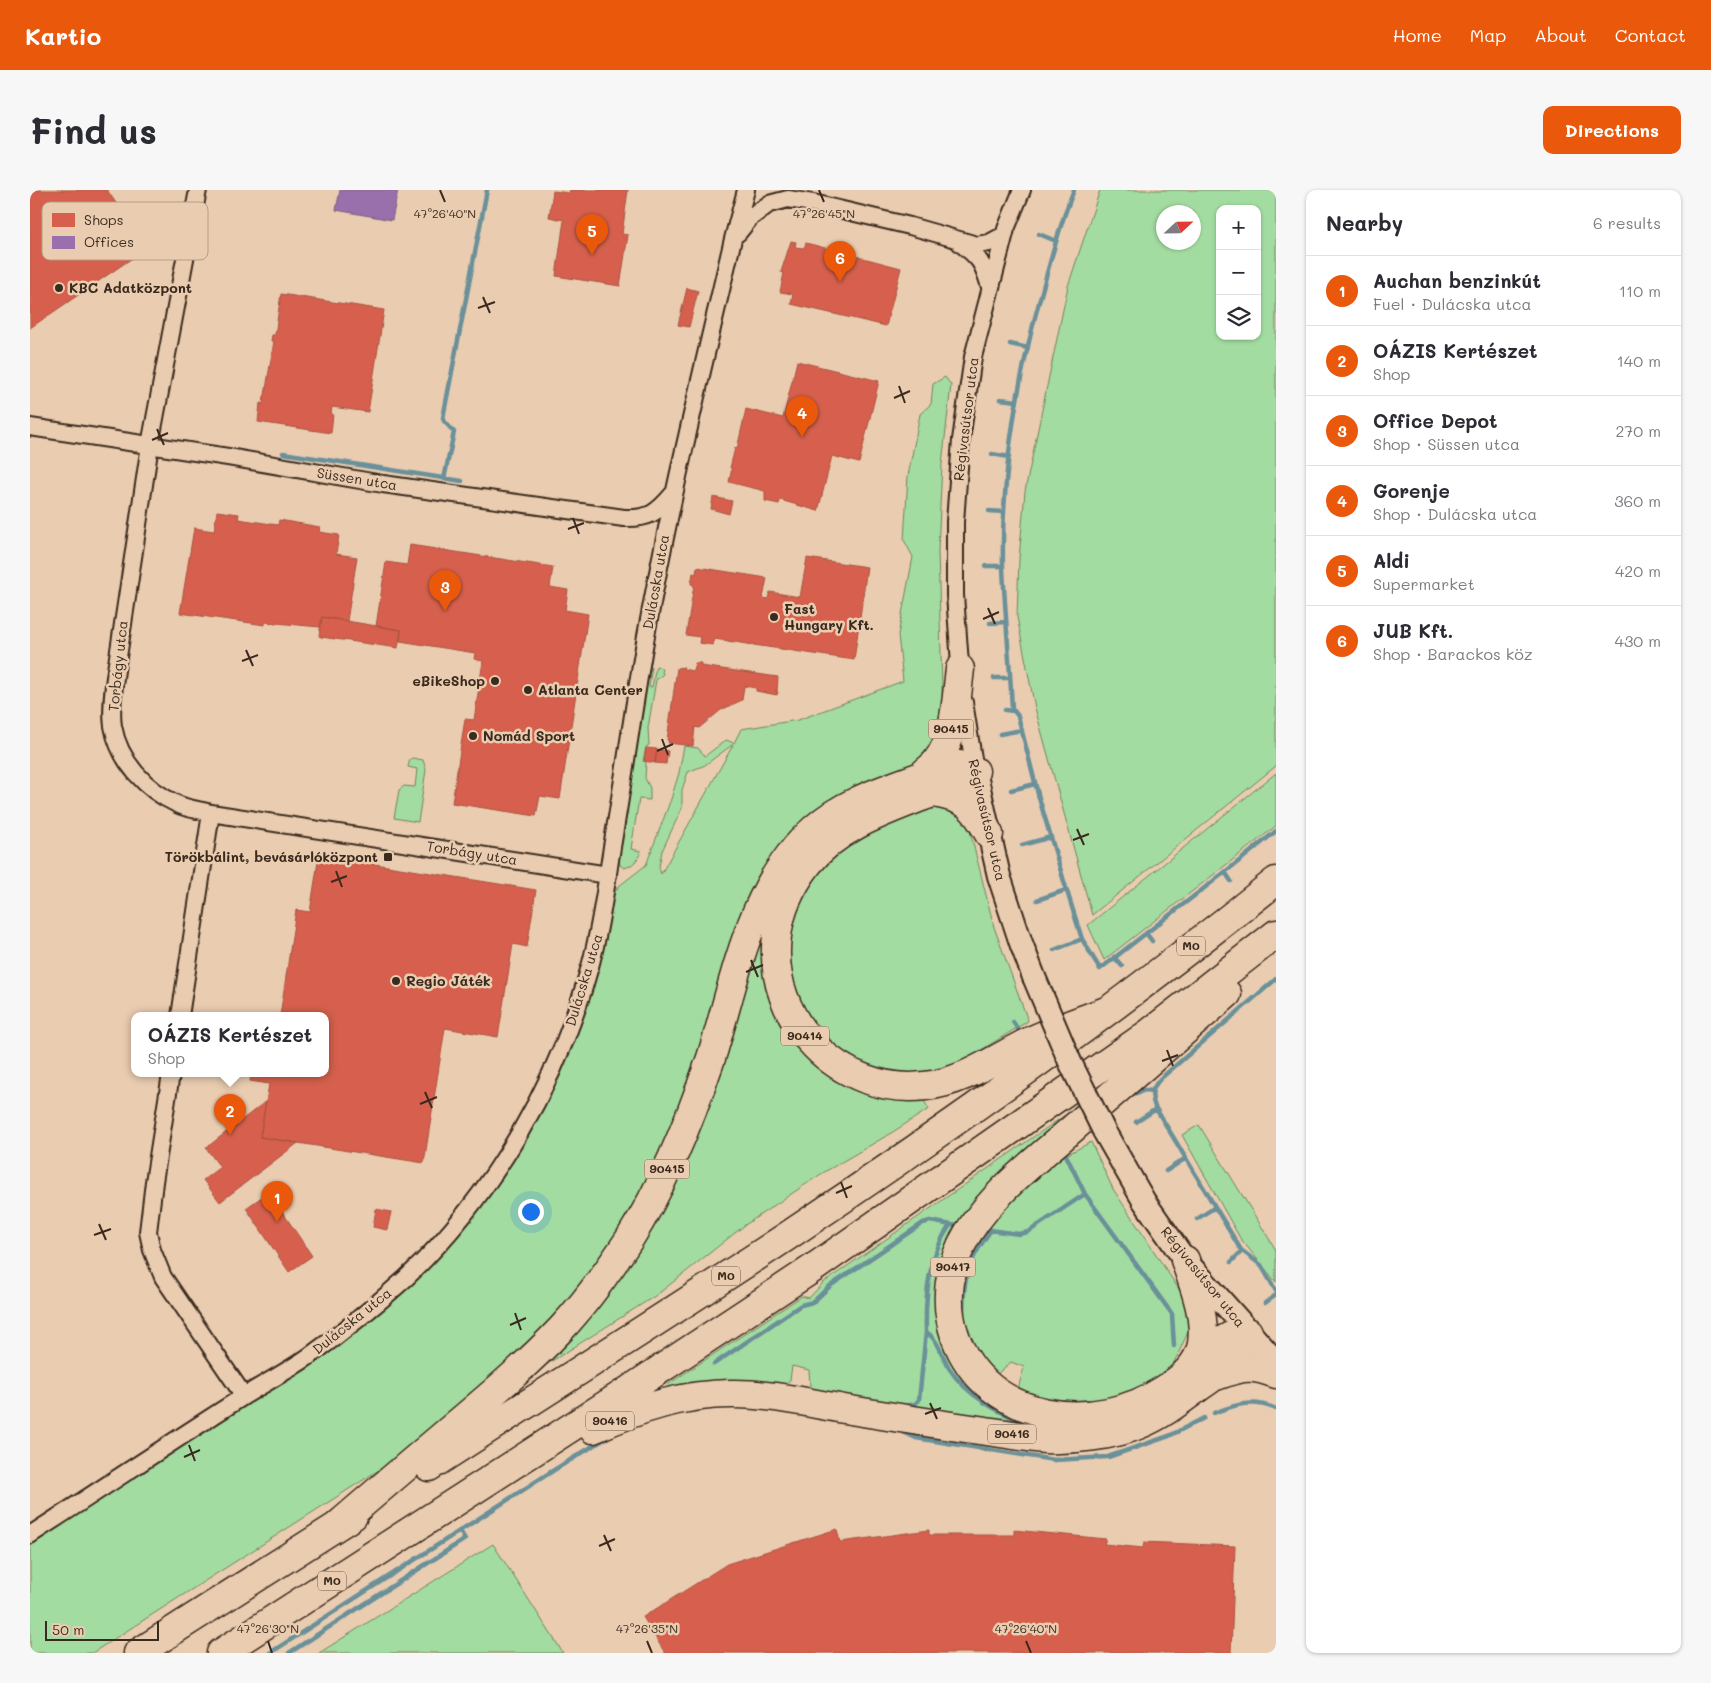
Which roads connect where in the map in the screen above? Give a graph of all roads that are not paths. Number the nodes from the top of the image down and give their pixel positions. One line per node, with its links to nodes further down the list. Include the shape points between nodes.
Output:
1 (746, 190): 5 (street, Dulácska utca)
2 (1022, 190): 4 (street, Régivasútsor utca)
3 (782, 194): 5 (street, via 750,218); 6 (street)
4 (1004, 235): 6 (street, via 977,245); 8 (street, Régivasútsor utca)
5 (733, 239): 11 (street, Dulácska utca)
6 (959, 241): 8 (street, via 985,267)
7 (185, 260): 10 (street, Torbágy utca)
8 (991, 289): 12 (street, Régivasútsor utca, via 973,357 961,440 955,522)
9 (30, 427): 10 (street, Süssen utca)
10 (150, 445): 11 (street, Süssen utca, via 383,484 624,518 654,514); 15 (street, Torbágy utca, via 113,691 113,726 122,753 135,774 178,805)
11 (674, 492): 17 (street, Dulácska utca, via 643,653)
12 (960, 668): 13 (street, Régivasútsor utca); 14 (highway, 90415, via 951,729)
13 (975, 772): 14 (highway, 90415, via 966,766 952,764); 16 (street, Régivasútsor utca)
14 (926, 785): 16 (highway, via 968,804); 20 (highway, 90414, via 844,832 816,855 795,882 787,898 777,936 776,961 780,987 802,1032 839,1067 861,1078 901,1087 925,1086 958,1079 1029,1042); 30 (highway, 90415, via 860,800 839,810 815,827 783,862 752,924 689,1119 649,1207 602,1280 562,1328 512,1377)
15 (211, 813): 17 (street, Torbágy utca); 21 (street)
16 (988, 834): 23 (street, Régivasútsor utca, bridge, via 1008,907 1070,1062 1144,1201)
17 (608, 875): 28 (street, Dulácska utca, via 591,963 570,1026 532,1110 486,1184 454,1226 407,1277 306,1358)
18 (1276, 881): 20 (highway, M0)
19 (1275, 935): 26 (highway, 90417, via 1257,968 1027,1168 989,1205 969,1232 950,1276 948,1302 951,1325 958,1342 984,1381 1016,1403 1057,1415 1105,1414 1125,1409); 29 (highway, M0, via 1148,1034 812,1269)
20 (1106, 1011): 30 (highway, M0, via 787,1236)
21 (181, 1012)
22 (171, 1077): 28 (street, via 148,1232 152,1250 163,1277)
23 (1185, 1260): 24 (street, Régivasútsor utca); 26 (highway, via 1200,1307)
24 (1248, 1332): 25 (street, Régivasútsor utca); 26 (highway, 90416, via 1239,1353)
25 (1276, 1362)
26 (1204, 1371): 27 (highway, 90416, via 1249,1366); 29 (highway, 90416, via 1161,1414 1137,1426 1091,1436 1046,1439 770,1397 735,1394 670,1401 620,1417 588,1432)
27 (1276, 1374)
28 (244, 1396): 31 (street, Dulácska utca)
29 (443, 1510): 33 (highway, M0)
30 (337, 1526): 32 (highway, M0)
31 (30, 1536)
32 (138, 1653)
33 (221, 1653)

